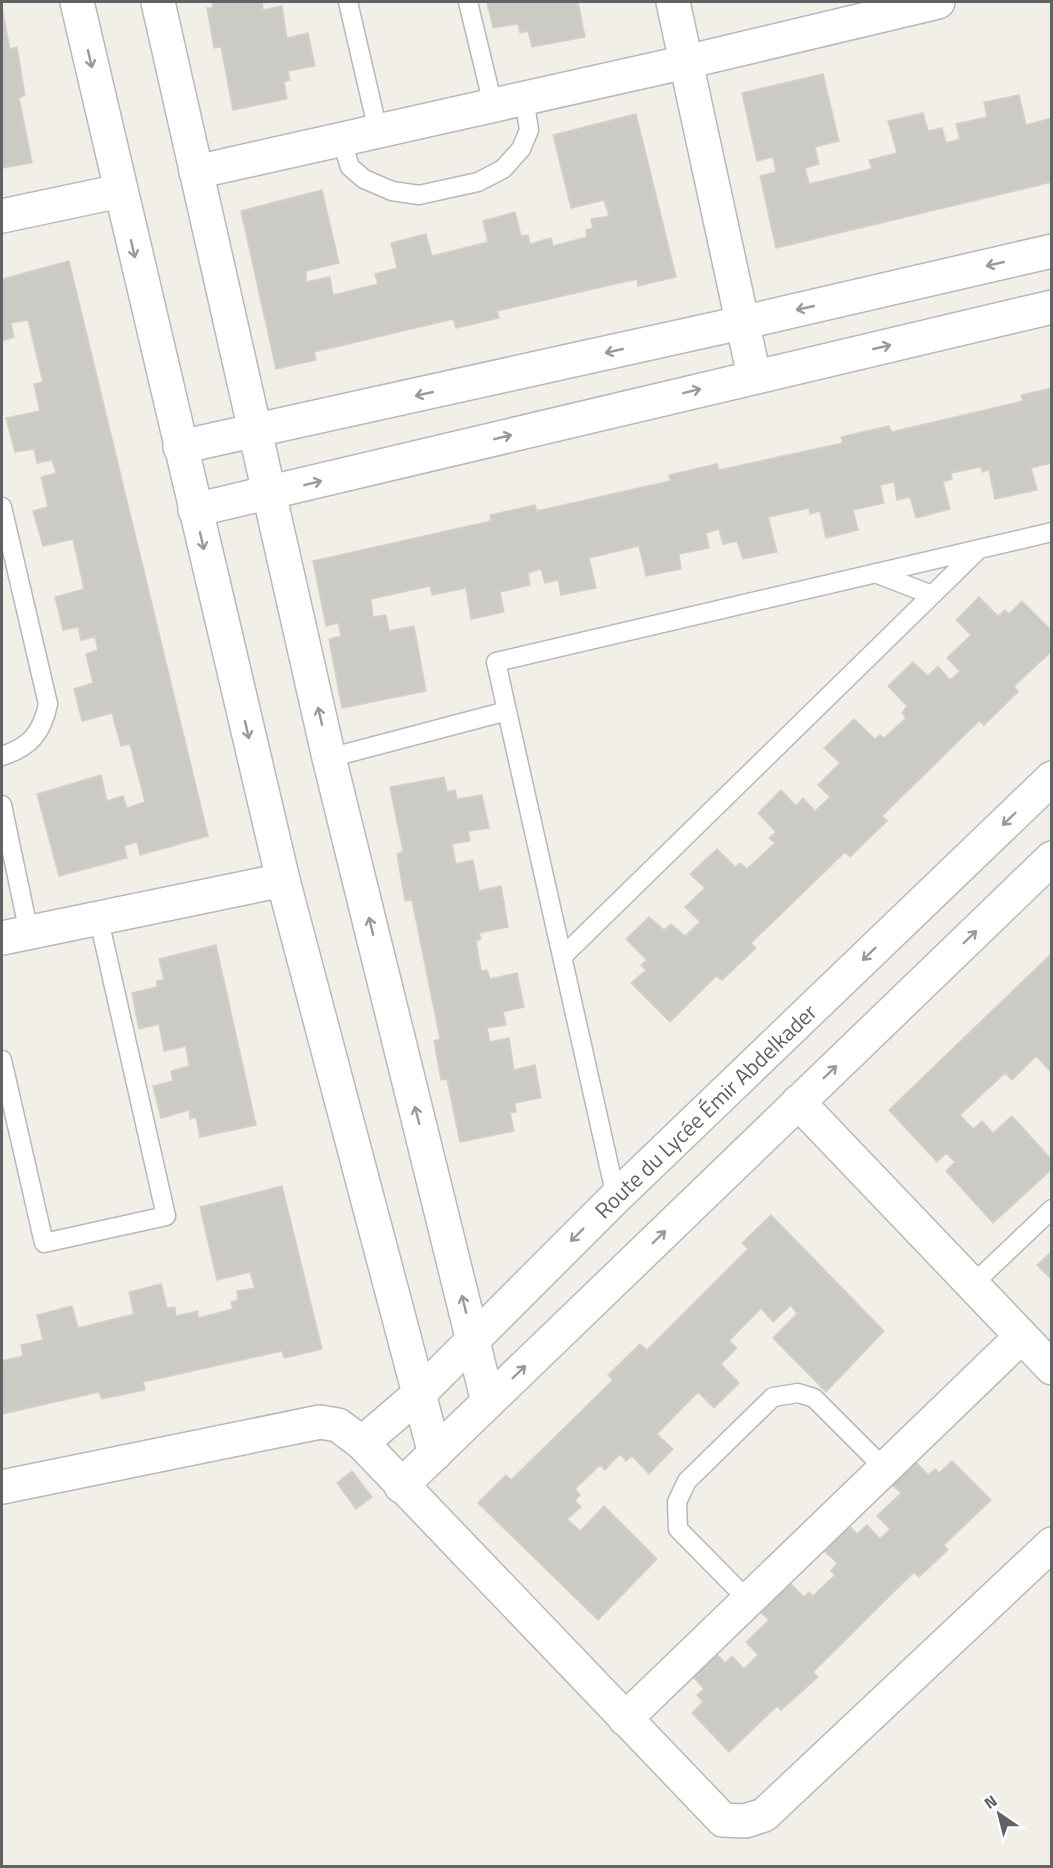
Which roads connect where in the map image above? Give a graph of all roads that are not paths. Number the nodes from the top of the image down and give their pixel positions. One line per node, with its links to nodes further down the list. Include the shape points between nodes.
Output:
1 (77, 2): 13 (street, one-way to 13)
2 (158, 2): 12 (street)
3 (348, 2): 10 (lane)
4 (468, 2): 9 (lane)
5 (673, 2): 8 (street)
6 (938, 2): 7 (street)
7 (880, 8): 8 (street)
8 (686, 62): 9 (street); 17 (street)
9 (508, 102): 10 (street); 11 (lane, via 529,130 521,149 503,169 478,182 419,195 392,191 364,179 350,167)
10 (378, 131): 11 (street)
11 (341, 139): 12 (street)
12 (196, 172): 19 (street)
13 (120, 191): 14 (street); 20 (street, one-way to 20)
14 (2, 216)
15 (1052, 251): 17 (street, one-way to 17)
16 (1052, 307): 18 (street, one-way to 16)
17 (741, 323): 18 (street); 19 (street, one-way to 19)
18 (754, 376): 21 (street, one-way to 18)
19 (256, 431): 20 (street); 21 (street)
20 (180, 447): 23 (street)
21 (269, 493): 23 (street); 30 (street, one-way to 21)
22 (2, 507): 29 (lane, via 48,704 45,722 36,736 15,752)
23 (195, 510): 34 (street, one-way to 34)
24 (1052, 532): 25 (lane)
25 (978, 550): 26 (lane); 27 (lane)
26 (875, 573): 27 (lane); 28 (lane, via 495,662)
27 (932, 594): 37 (lane)
28 (507, 711): 30 (lane); 37 (lane)
29 (2, 756)
30 (329, 758): 44 (street, one-way to 30)
31 (1052, 778): 40 (street, Route du Lycée Émir Abdelkader, one-way to 40)
32 (2, 805): 36 (lane)
33 (1052, 858): 39 (street, one-way to 33)
34 (283, 880): 35 (street); 46 (street)
35 (99, 920): 36 (street); 38 (lane, via 166,1216 44,1243)
36 (15, 936)
37 (562, 957): 40 (lane)
38 (2, 1060)
39 (798, 1102): 42 (street); 47 (street, one-way to 39)
40 (616, 1197): 44 (street, Route du Lycée Émir Abdelkader, one-way to 44)
41 (1052, 1209): 42 (lane)
42 (972, 1285): 43 (street)
43 (1021, 1337): 45 (street); 50 (street)
44 (472, 1339): 46 (street, Route du Lycée Émir Abdelkader); 47 (street)
45 (1052, 1368)
46 (418, 1395): 48 (street, Route du Lycée Émir Abdelkader); 49 (street)
47 (488, 1402): 49 (street)
48 (362, 1443): 51 (street); 52 (street, via 338,1425 320,1422)
49 (435, 1454): 51 (street)
50 (885, 1468): 54 (street); 54 (lane, via 814,1398 798,1393 773,1397 687,1481 677,1502 678,1529)
51 (401, 1486): 55 (street)
52 (2, 1487)
53 (1052, 1544): 55 (street, via 764,1815 745,1821 723,1820)
54 (748, 1600): 55 (street)
55 (625, 1719)

